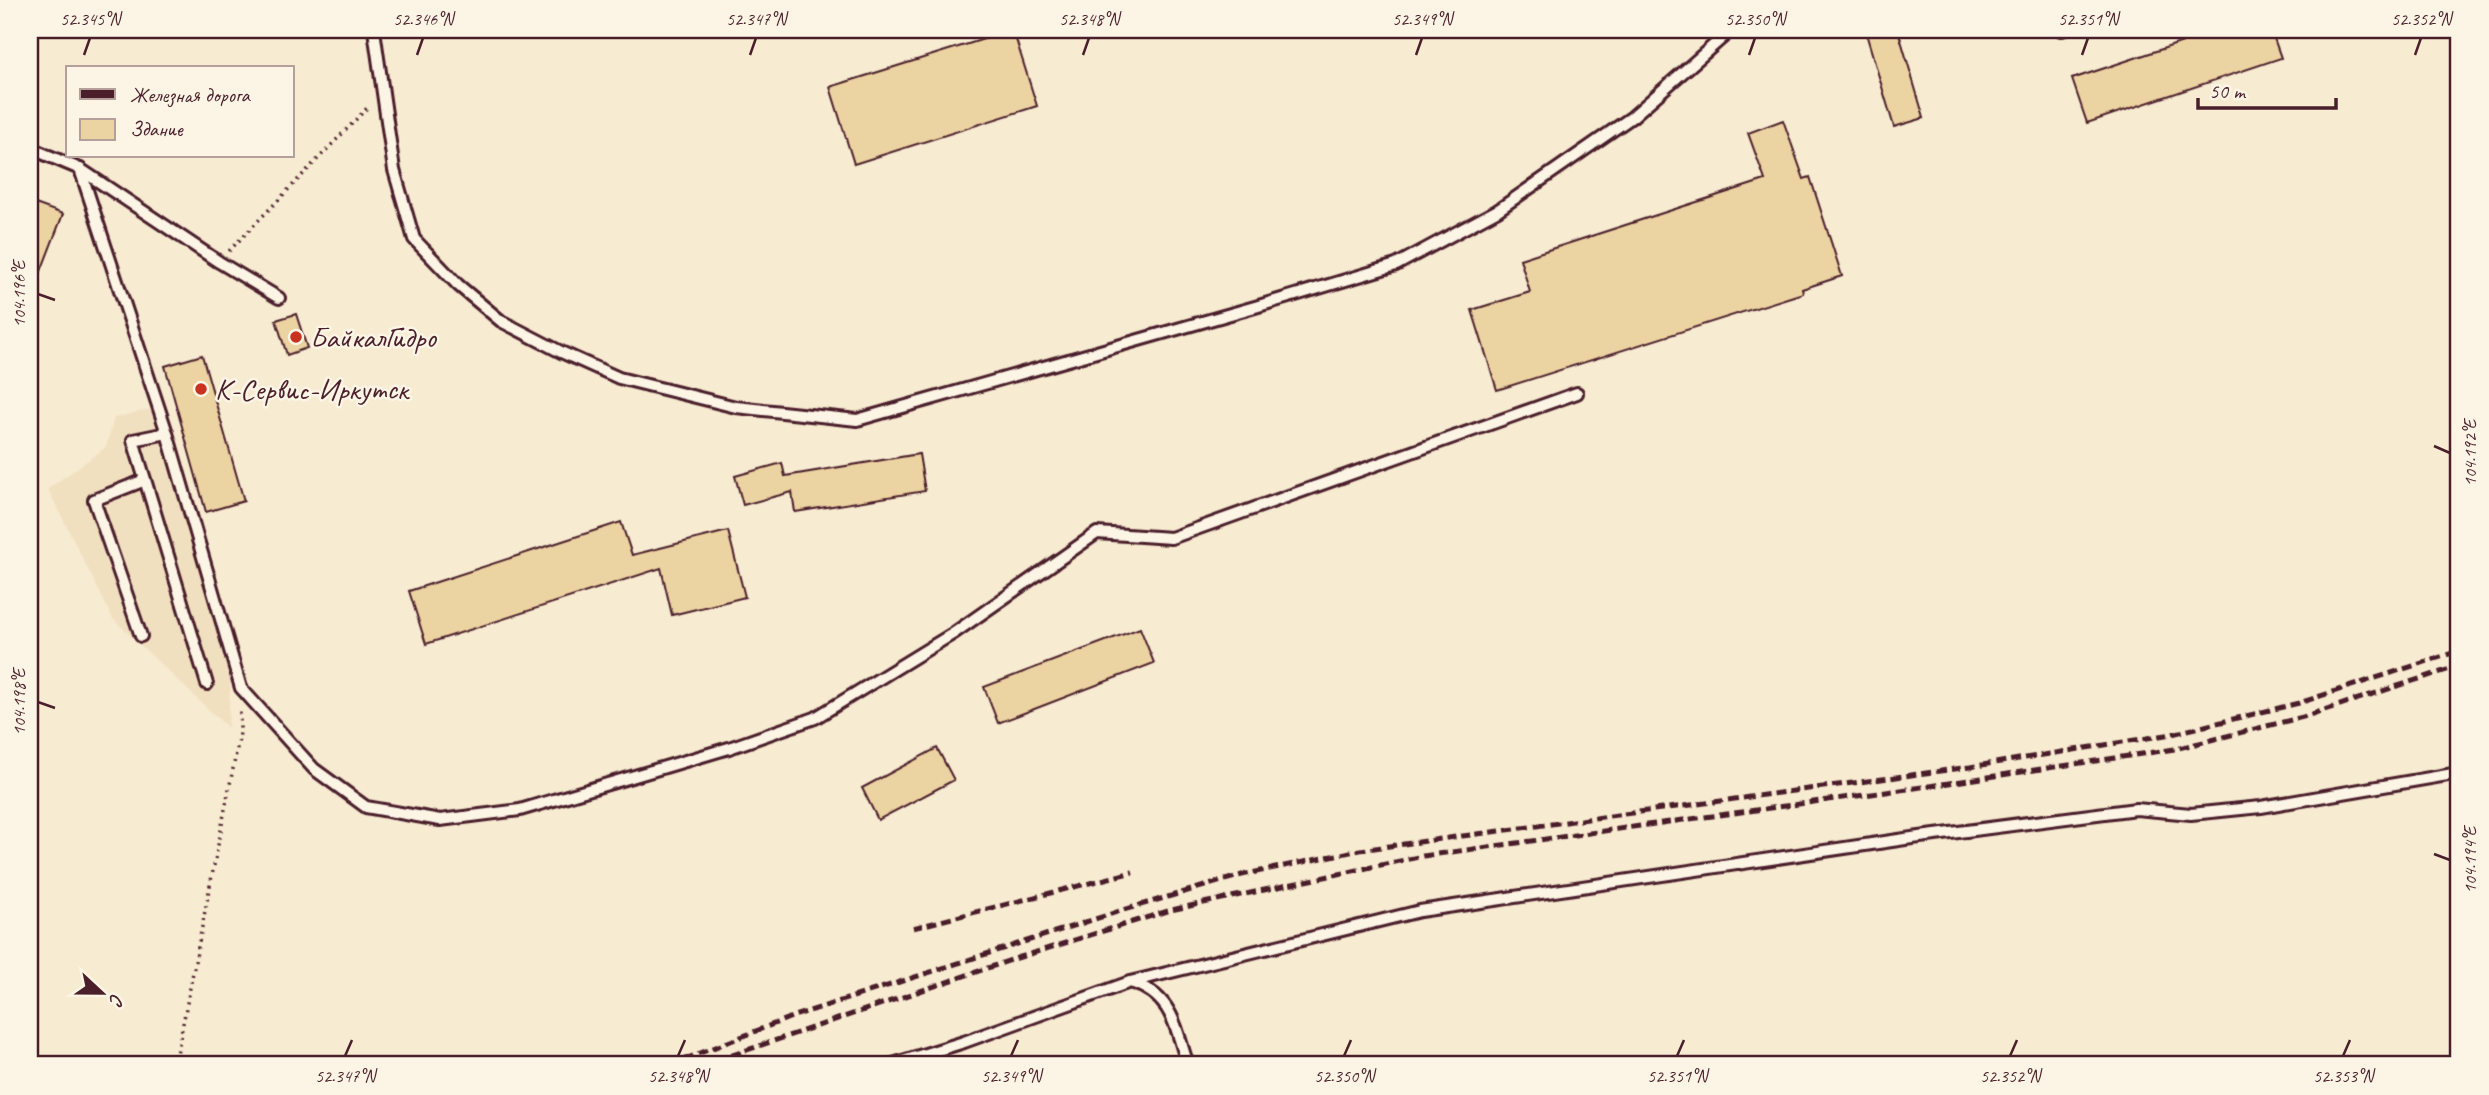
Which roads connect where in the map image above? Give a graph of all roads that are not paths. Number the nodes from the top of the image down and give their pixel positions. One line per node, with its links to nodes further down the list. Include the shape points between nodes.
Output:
1 (374, 30): 2 (lane, via 394,170 414,239 501,321 618,378 736,407 857,420 1396,265 1499,210 1621,124)
2 (1731, 30)
3 (30, 148): 4 (lane)
4 (80, 169): 5 (lane); 7 (lane)
5 (279, 298)
6 (1577, 393): 7 (lane, via 1171,538 1097,533 954,633 815,718 520,810 440,820 366,807 314,769 241,688)
7 (167, 433): 8 (lane, via 133,440)
8 (145, 480): 9 (lane, via 94,500); 10 (lane)
9 (141, 636)
10 (207, 684)
11 (2459, 773): 12 (lane, via 2261,807 2191,814 2136,809 1420,911)
12 (1130, 982): 13 (lane); 14 (lane, via 1160,997)
13 (890, 1065)
14 (1188, 1065)

